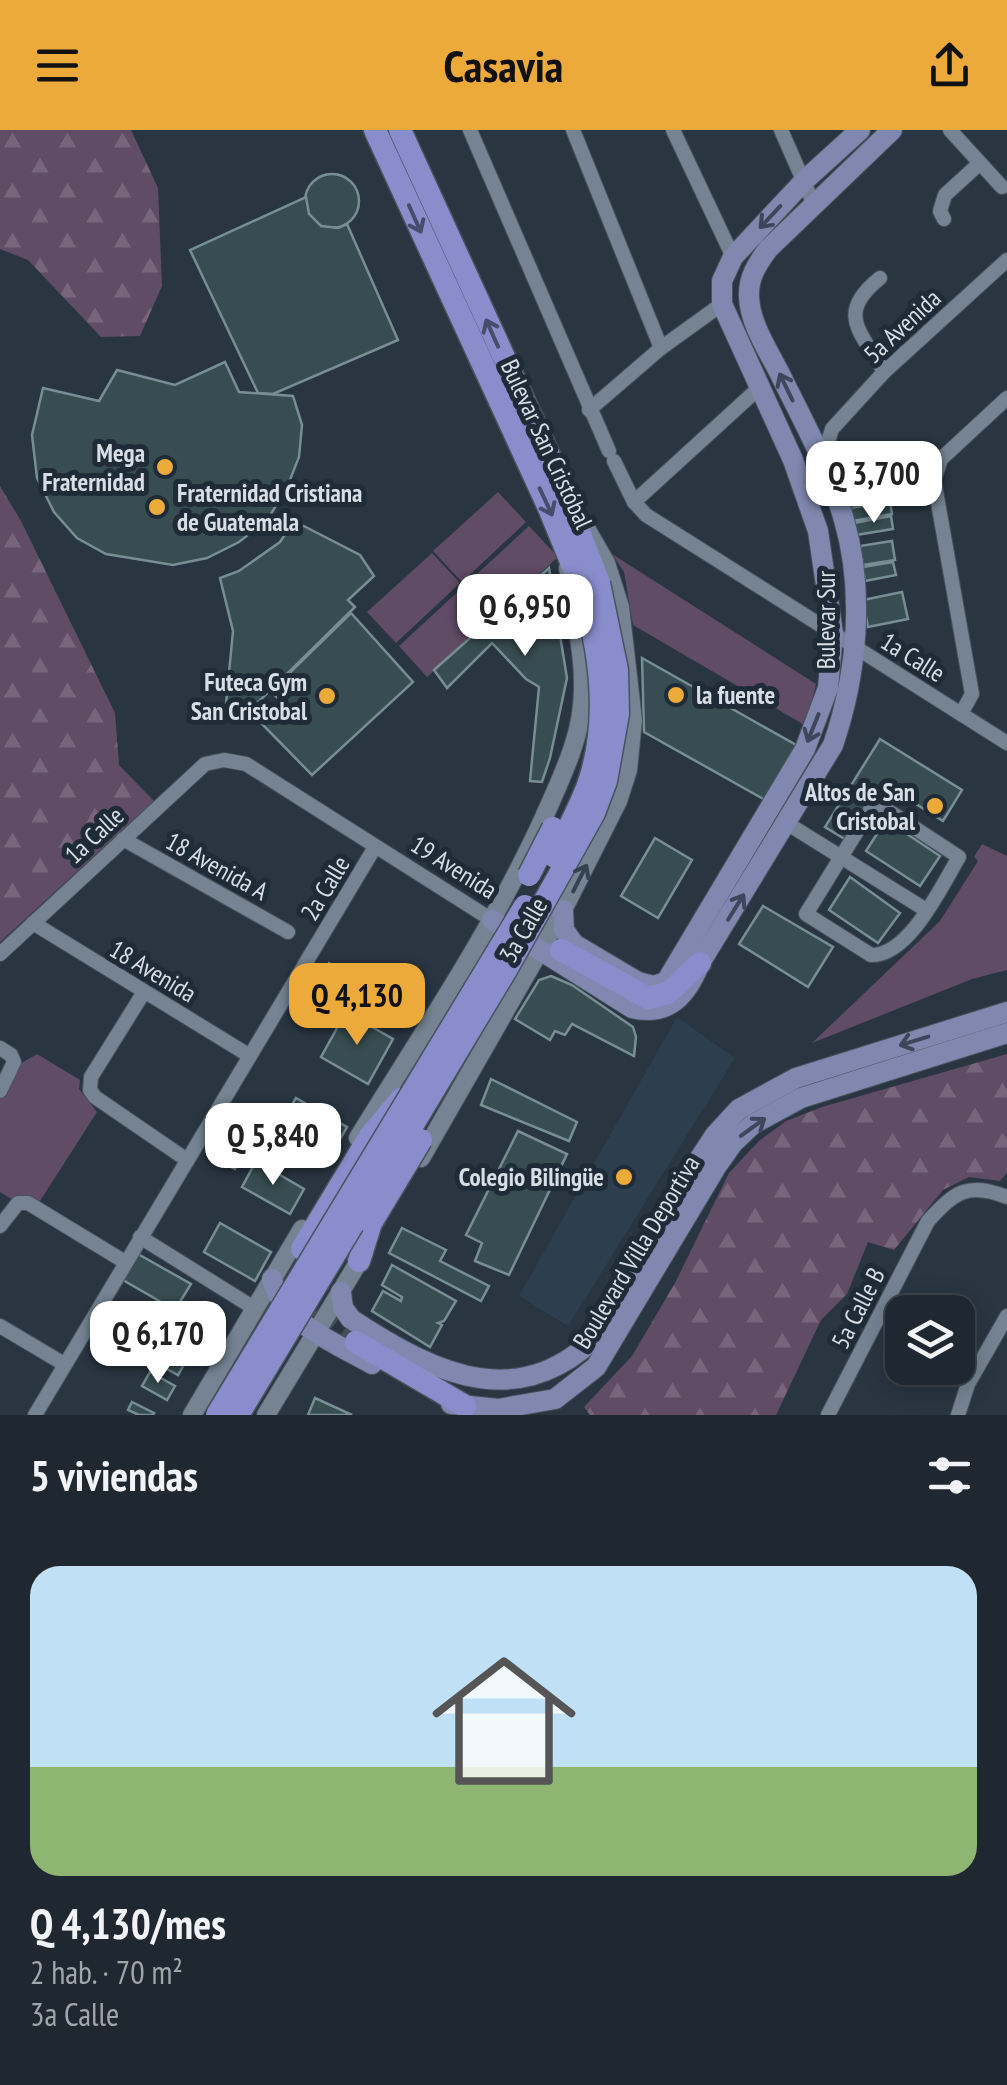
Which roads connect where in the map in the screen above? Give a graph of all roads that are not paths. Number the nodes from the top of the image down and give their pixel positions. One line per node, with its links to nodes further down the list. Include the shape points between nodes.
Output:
1 (374, 130): 30 (main road, Bulevar San Cristóbal, one-way to 30)
2 (400, 130): 28 (main road, Bulevar San Cristóbal, one-way to 2)
3 (470, 130): 23 (street, 1a Calle)
4 (573, 130): 19 (street)
5 (672, 130): 15 (street)
6 (781, 130): 11 (street)
7 (860, 130): 11 (main road)
8 (892, 130): 13 (main road, Bulevar Sur)
9 (950, 130): 10 (street)
10 (980, 163): 12 (street); 14 (street, via 945,195)
11 (805, 180): 13 (street); 15 (main road, one-way to 15)
12 (1002, 188)
13 (814, 205): 25 (main road, Bulevar Sur, one-way to 13, via 754,322 748,296 752,270)
14 (944, 219)
15 (733, 257): 18 (main road, via 722,281)
16 (1007, 260): 20 (street, 5a Avenida)
17 (880, 278): 20 (street, via 860,294 854,312)
18 (722, 304): 19 (street); 21 (main road, Bulevar Sur)
19 (661, 348): 23 (street)
20 (884, 372): 24 (street, 5a Avenida)
21 (759, 388): 26 (main road, Bulevar Sur); 29 (street)
22 (1007, 398): 35 (street, via 935,470 972,694)
23 (589, 410): 29 (street, 1a Calle)
24 (832, 429): 25 (street); 27 (street, 5a Avenida)
25 (810, 434): 26 (street, via 798,442); 27 (main road, Bulevar Sur)
26 (792, 460): 32 (main road, Bulevar Sur, via 818,532)
27 (822, 461): 33 (main road, Bulevar Sur, via 845,521 855,576)
28 (562, 488): 31 (main road, Bulevar San Cristóbal); 39 (street, 3a Calle, via 606,563 620,607 632,720)
29 (634, 502): 32 (street, 1a Calle)
30 (567, 552): 31 (main road, Bulevar San Cristóbal); 38 (street, 3a Calle, via 583,702)
31 (590, 585): 34 (main road, Bulevar San Cristóbal, bridge); 53 (main road, Bulevar San Cristóbal, bridge, via 617,670 618,714 606,781)
32 (833, 633): 33 (street, 1a Calle); 52 (main road, Bulevar Sur, one-way to 52, via 828,688 804,749)
33 (854, 646): 35 (street, 1a Calle); 40 (main road, Bulevar Sur, via 833,745)
34 (600, 714): 44 (main road, bridge, via 567,802); 62 (main road, Bulevar San Cristóbal, bridge, via 589,783 554,858)
35 (961, 714): 36 (street, 1a Calle)
36 (1007, 743)
37 (224, 760): 41 (street, 1a Calle, via 205,764); 42 (street, 19 Avenida, via 246,764)
38 (556, 790): 39 (street, via 570,782); 47 (street, 3a Calle)
39 (618, 801): 45 (street, 3a Calle, one-way to 39)
40 (788, 824): 43 (street); 52 (main road, Bulevar Sur, one-way to 40)
41 (123, 840): 48 (street, 1a Calle); 49 (street, 18 Avenida A)
42 (375, 847): 47 (street, 19 Avenida); 60 (street, 2a Calle)
43 (842, 856): 46 (street); 46 (street, via 806,914 881,955 906,940); 46 (street, via 875,802 960,858)
44 (529, 875)
45 (564, 910): 50 (street, 3a Calle); 52 (main road, via 564,930 574,944 638,982 666,982)
46 (926, 910)
47 (492, 920): 50 (main road, 19 Avenida); 58 (street, 3a Calle)
48 (33, 924): 51 (street, 1a Calle); 54 (street, 18 Avenida)
49 (288, 932)
50 (550, 951): 52 (main road, via 648,998 668,994); 55 (main road, 19 Avenida, via 632,1008); 61 (street, 3a Calle)
51 (0, 954)
52 (690, 963): 55 (main road, Bulevar Sur, via 692,984)
53 (506, 970): 70 (main road, bridge, via 492,1016 371,1223); 87 (main road, Bulevar San Cristóbal, bridge)
54 (144, 992): 60 (street, 18 Avenida); 64 (street, via 91,1077 90,1090)
55 (658, 1011)
56 (1007, 1012): 72 (main road, Boulevard Villa Deportiva, one-way to 72, via 796,1078 739,1109 698,1161)
57 (1007, 1033): 72 (main road, Boulevard Villa Deportiva, one-way to 57, via 716,1166 753,1124 801,1098)
58 (417, 1042): 61 (street, via 455,1037 472,1048); 71 (street, 3a Calle)
59 (0, 1048): 63 (street, via 14,1062)
60 (250, 1056): 64 (street, 2a Calle)
61 (477, 1061): 70 (street, 3a Calle)
62 (416, 1087): 68 (main road, bridge, via 370,1136); 86 (main road, Bulevar San Cristóbal, bridge)
63 (0, 1091)
64 (187, 1160): 67 (street, 2a Calle)
65 (1007, 1197): 89 (street, 5a Calle B, via 983,1188 951,1196 928,1221)
66 (0, 1226): 69 (street, via 18,1203 28,1203)
67 (140, 1237): 69 (street, 2a Calle); 74 (street)
68 (302, 1249)
69 (125, 1262): 81 (street, 2a Calle)
70 (359, 1262): 73 (street, 3a Calle)
71 (272, 1279): 74 (street, 3a Calle); 77 (main road, Boulevard Villa Deportiva, via 291,1315)
72 (635, 1289): 73 (main road, Boulevard Villa Deportiva, via 566,1373 543,1385 498,1390 434,1372 351,1320); 83 (main road, Boulevard Villa Deportiva, via 596,1368 554,1399)
73 (341, 1292): 77 (street, 3a Calle)
74 (254, 1308): 79 (street, 3a Calle)
75 (1007, 1316): 90 (street)
76 (0, 1326): 81 (street)
77 (316, 1331): 80 (street, 3a Calle); 82 (main road, Boulevard Villa Deportiva)
78 (356, 1342): 82 (main road)
79 (231, 1348): 80 (street, via 260,1344); 85 (street, 3a Calle)
80 (295, 1363): 88 (street, 3a Calle)
81 (64, 1364): 84 (street, 2a Calle)
82 (458, 1408): 83 (main road, Boulevard Villa Deportiva)
83 (511, 1411)
84 (36, 1415)
85 (192, 1415)
86 (217, 1415)
87 (238, 1415)
88 (266, 1415)
89 (828, 1415)
90 (958, 1415)

